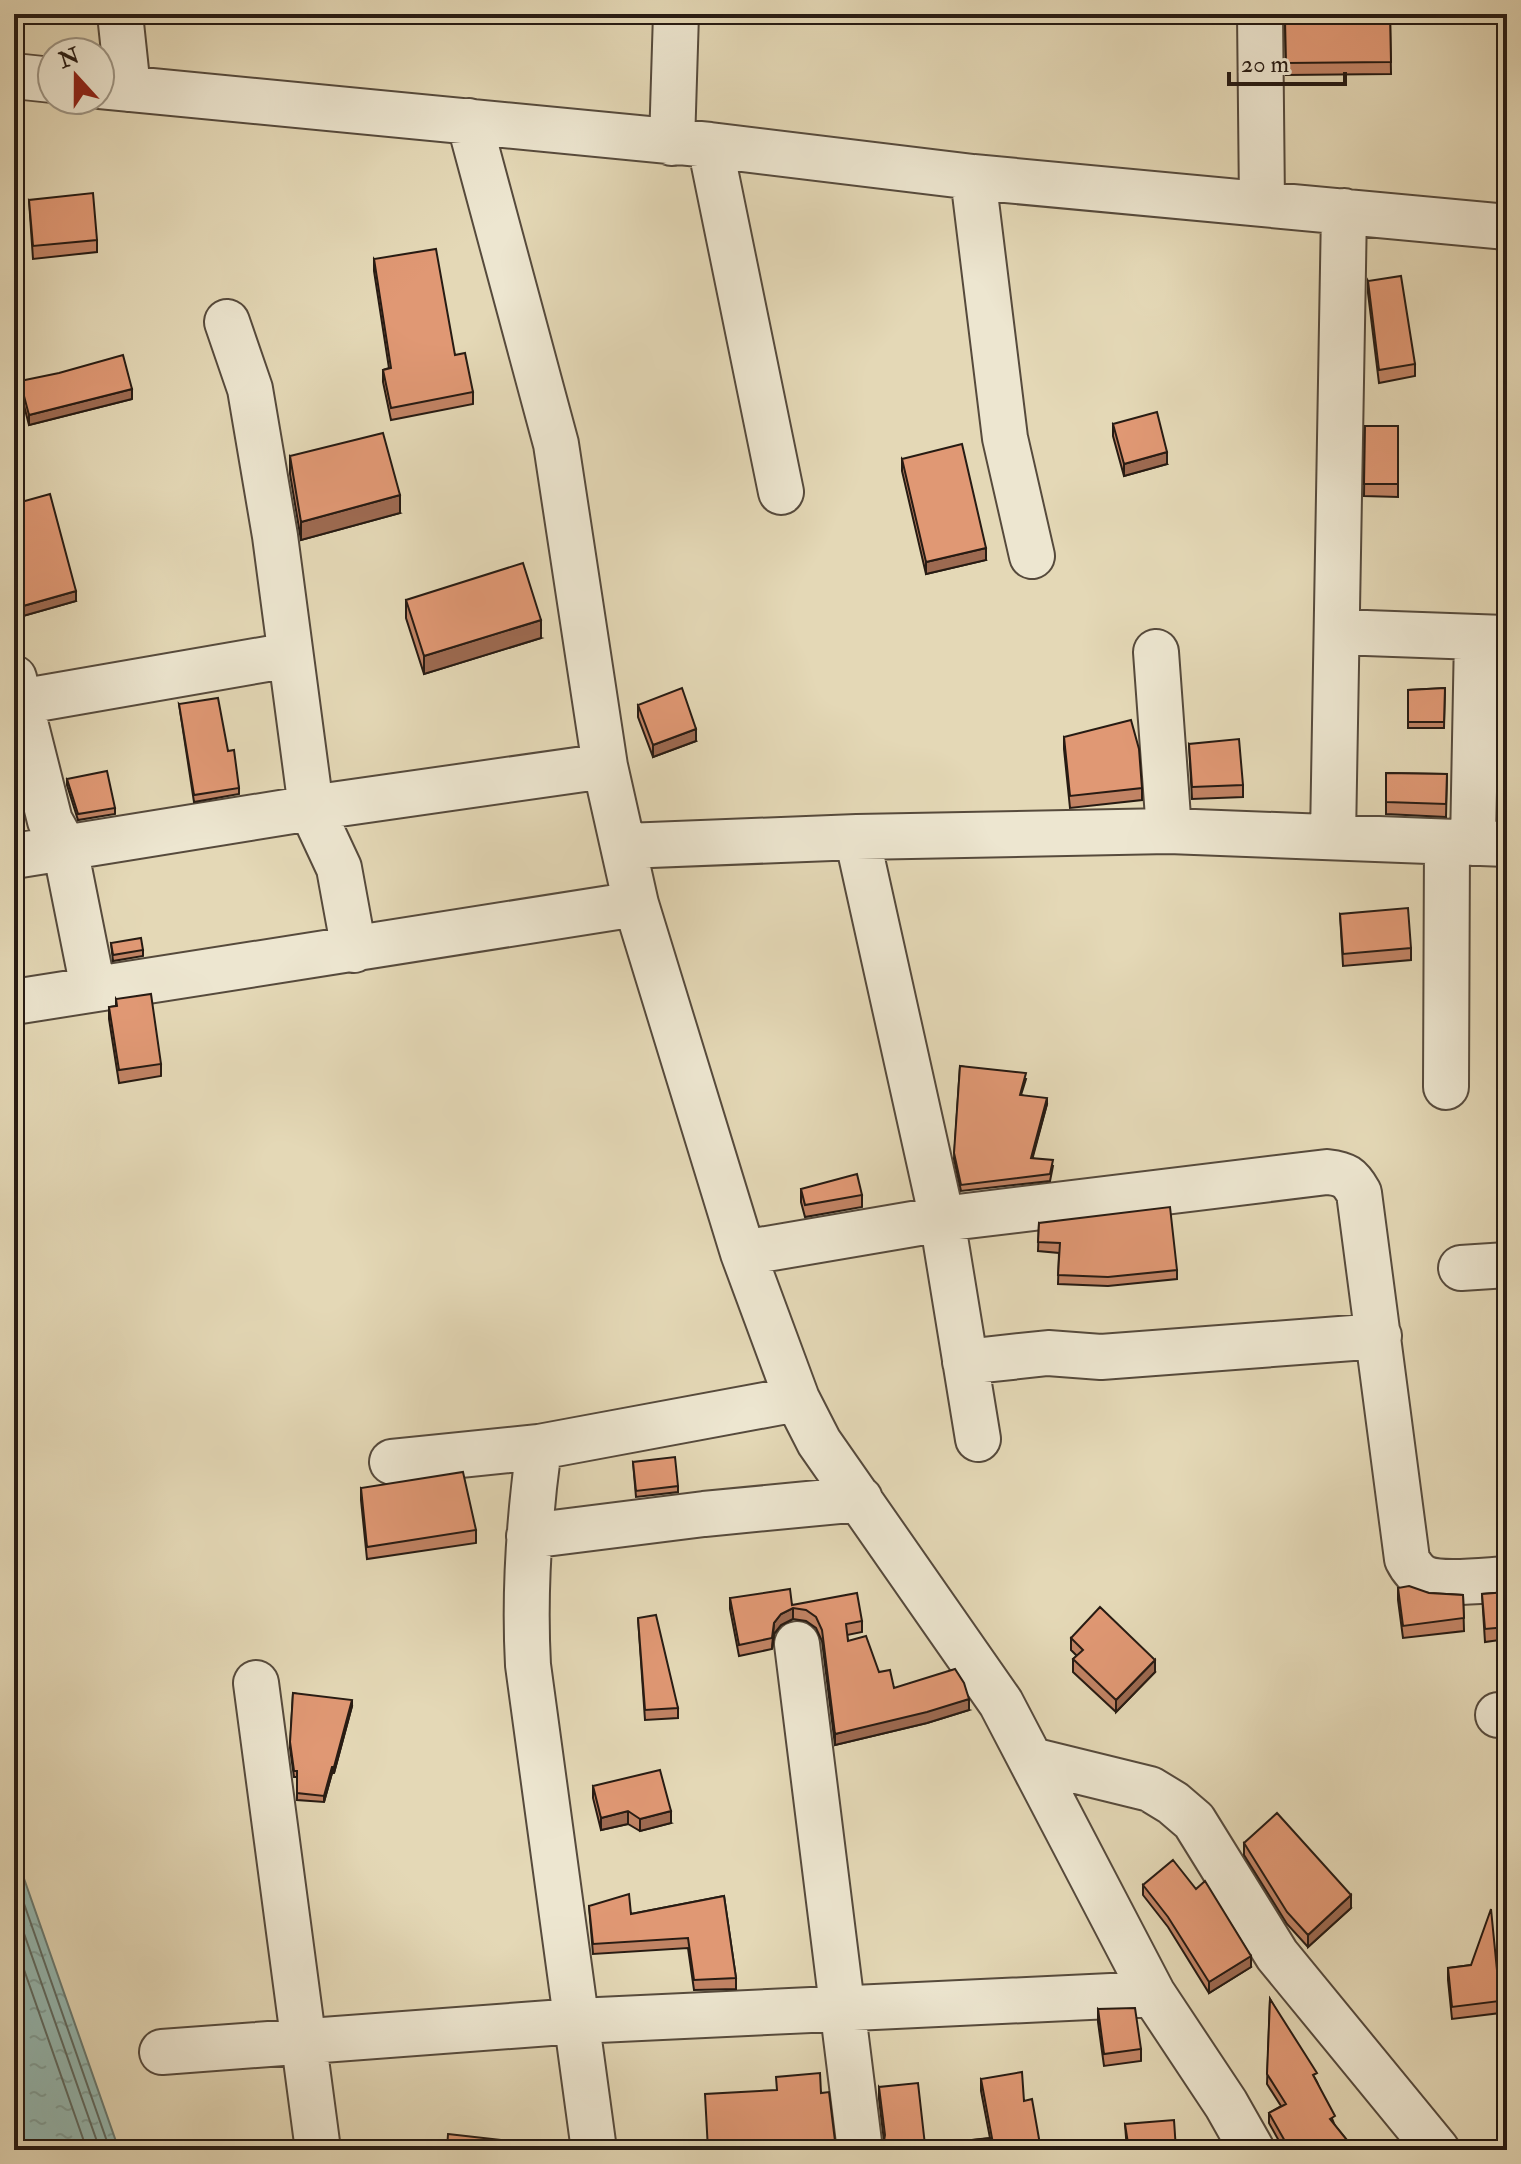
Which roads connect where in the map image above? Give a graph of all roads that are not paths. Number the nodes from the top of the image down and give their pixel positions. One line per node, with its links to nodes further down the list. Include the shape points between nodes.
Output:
1 (120, 14): 4 (street)
2 (676, 14): 9 (street)
3 (1260, 14): 11 (street)
4 (116, 63)
5 (14, 76): 6 (street)
6 (36, 78)
7 (116, 87): 8 (street)
8 (469, 121): 9 (street); 23 (street, via 556,444)
9 (691, 144): 10 (street); 15 (street)
10 (973, 177): 11 (street); 16 (street, via 1005,438)
11 (1262, 203): 12 (street)
12 (1344, 211): 13 (street); 17 (street)
13 (1507, 227)
14 (227, 322): 20 (street, via 250,389)
15 (781, 492)
16 (1032, 556)
17 (1338, 632): 18 (street); 27 (street)
18 (1492, 637): 22 (street)
19 (1156, 652): 25 (street)
20 (290, 655): 21 (street); 24 (street)
21 (16, 694): 30 (street, via 50,821)
22 (1491, 744): 28 (street)
23 (605, 766): 24 (street); 29 (street)
24 (311, 808): 30 (street); 33 (street, via 339,868)
25 (1169, 831): 26 (street); 27 (street)
26 (857, 837): 29 (street); 37 (street)
27 (1333, 837): 28 (street)
28 (1476, 843): 36 (street)
29 (625, 846): 32 (street)
30 (65, 848): 31 (street); 34 (street)
31 (14, 856)
32 (636, 904): 33 (street); 38 (street)
33 (354, 950): 34 (street)
34 (93, 988): 35 (street)
35 (14, 1002)
36 (1446, 1087)
37 (942, 1219): 38 (street); 41 (street, via 1344,1174 1359,1193); 42 (street)
38 (743, 1253): 43 (street)
39 (1507, 1265): 40 (street)
40 (1461, 1268)
41 (1379, 1336): 42 (street); 49 (street, via 1407,1559 1413,1570 1435,1581)
42 (965, 1362): 44 (street)
43 (797, 1399): 45 (street); 47 (street, via 819,1442)
44 (978, 1439)
45 (539, 1447): 46 (street); 48 (street)
46 (392, 1462)
47 (860, 1499): 48 (street); 52 (street, via 1001,1703)
48 (529, 1536): 55 (street, via 524,1600 528,1665)
49 (1507, 1579)
50 (797, 1644): 54 (street)
51 (256, 1683): 56 (street)
52 (1032, 1760): 53 (street); 62 (street, via 1150,1789 1194,1821 1277,1955)
53 (1153, 1994): 54 (street); 61 (street)
54 (843, 2008): 55 (street); 60 (street)
55 (577, 2021): 56 (street); 59 (street)
56 (304, 2041): 57 (street); 58 (street)
57 (162, 2052)
58 (318, 2150)
59 (594, 2150)
60 (860, 2150)
61 (1252, 2150)
62 (1437, 2150)

